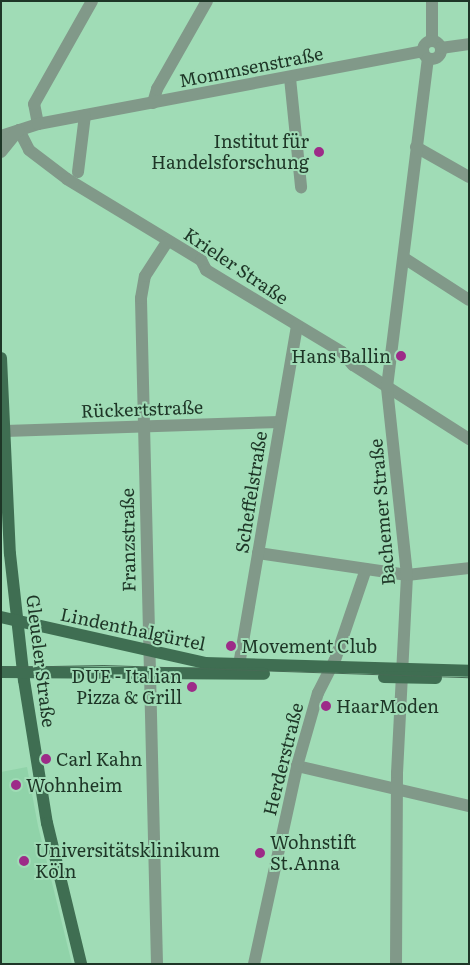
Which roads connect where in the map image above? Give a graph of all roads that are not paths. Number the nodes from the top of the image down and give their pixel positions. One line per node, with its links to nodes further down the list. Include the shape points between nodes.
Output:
1 (92, 1): 10 (street, via 34,104)
2 (207, 1): 8 (street, via 157,89)
3 (432, 1): 4 (street)
4 (437, 44): 5 (street); 6 (street, via 437,58)
5 (469, 44)
6 (425, 55): 7 (street, Mommsenstraße); 12 (street, Bachemer Straße)
7 (290, 78): 8 (street, Mommsenstraße); 16 (street)
8 (153, 103): 9 (street, Mommsenstraße)
9 (85, 115): 10 (street, Mommsenstraße); 14 (street)
10 (38, 124): 11 (street, Mommsenstraße)
11 (7, 132): 13 (street); 17 (street, Krieler Straße)
12 (416, 148): 15 (street); 18 (street, Bachemer Straße)
13 (1, 152)
14 (78, 172)
15 (469, 177)
16 (301, 187)
17 (167, 242): 20 (street, Krieler Straße); 24 (street, Franzstraße, via 142,285)
18 (404, 258): 19 (street); 22 (street, Bachemer Straße)
19 (469, 300)
20 (297, 326): 22 (street, Krieler Straße); 23 (street, Scheffelstraße)
21 (1, 358): 25 (main road, Gleueler Straße)
22 (387, 386): 26 (street, Krieler Straße); 30 (street, Bachemer Straße)
23 (280, 422): 24 (street, Rückertstraße); 27 (street, Scheffelstraße)
24 (144, 427): 25 (street, Rückertstraße); 33 (street, Franzstraße)
25 (5, 431): 32 (main road, Gleueler Straße, via 10,554)
26 (469, 439)
27 (258, 553): 29 (street); 34 (street, Scheffelstraße)
28 (469, 568): 30 (street)
29 (366, 569): 30 (street); 35 (street, Herderstraße)
30 (407, 575): 39 (street, Bachemer Straße)
31 (1, 617): 32 (main road, Lindenthalgürtel)
32 (19, 621): 33 (main road, Lindenthalgürtel); 38 (main road, Gleueler Straße)
33 (149, 652): 34 (main road, Lindenthalgürtel); 40 (street, Franzstraße)
34 (238, 665): 35 (main road, Lindenthalgürtel)
35 (329, 671): 39 (main road, Lindenthalgürtel); 40 (main road, Lindenthalgürtel); 42 (street, Herderstraße)
36 (469, 671): 39 (main road, Lindenthalgürtel)
37 (1, 672): 38 (main road, Lindenthalgürtel)
38 (24, 672): 40 (main road, Lindenthalgürtel); 45 (main road, Gleueler Straße, via 47,823)
39 (403, 673): 41 (main road, Lindenthalgürtel); 43 (street, Bachemer Straße)
40 (149, 674): 46 (street, Franzstraße)
41 (469, 679)
42 (297, 766): 43 (street); 47 (street, Herderstraße)
43 (398, 789): 44 (street); 48 (street, Bachemer Straße)
44 (469, 806)
45 (81, 964)
46 (157, 964)
47 (254, 964)
48 (396, 964)

